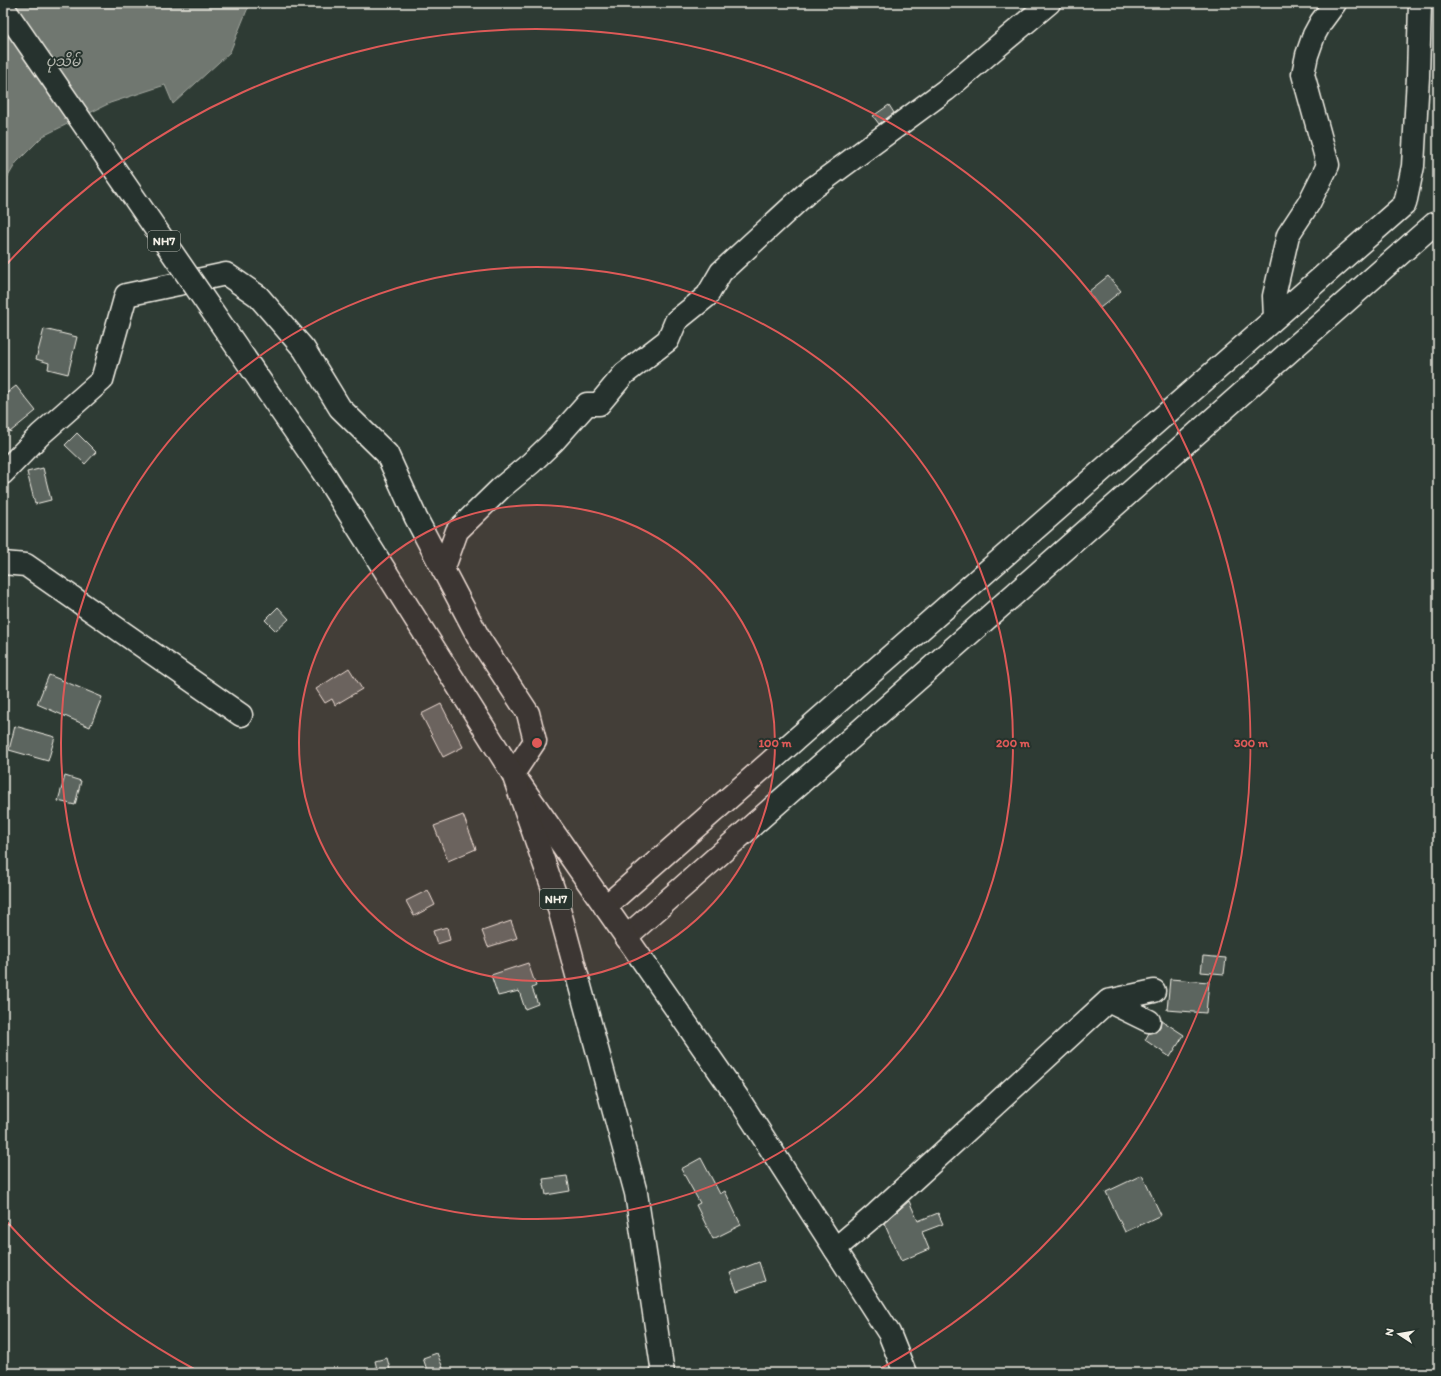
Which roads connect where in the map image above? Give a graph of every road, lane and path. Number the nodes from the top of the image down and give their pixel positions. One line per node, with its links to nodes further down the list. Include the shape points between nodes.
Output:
1 (1049, 3): 9 (main road, via 946,90 809,191 721,272 707,296 676,321 668,340 624,374 600,404 587,404 540,454 457,531)
2 (1335, 3): 6 (main road, via 1314,35 1303,74 1328,165 1309,203 1288,235 1274,296)
3 (1420, 3): 6 (main road, via 1412,166 1405,204)
4 (3, 7): 11 (main road, NH7, bridge, via 325,475)
5 (1438, 223): 13 (main road)
6 (1275, 318): 12 (main road)
7 (3, 474): 9 (main road, via 41,434 102,380 126,295 226,274 258,296 304,349 340,408 387,454)
8 (3, 563): 10 (main road, via 26,565)
9 (443, 570): 11 (main road, via 480,640 528,712 535,741)
10 (241, 715)
11 (513, 774): 12 (main road); 18 (main road, NH7, via 555,894 636,1193)
12 (605, 907): 13 (main road)
13 (626, 936): 17 (main road, via 738,1098)
14 (1154, 990): 15 (main road)
15 (1108, 1001): 16 (main road); 17 (main road)
16 (1149, 1021)
17 (835, 1249): 19 (main road, via 889,1333)
18 (663, 1373)
19 (905, 1373)

